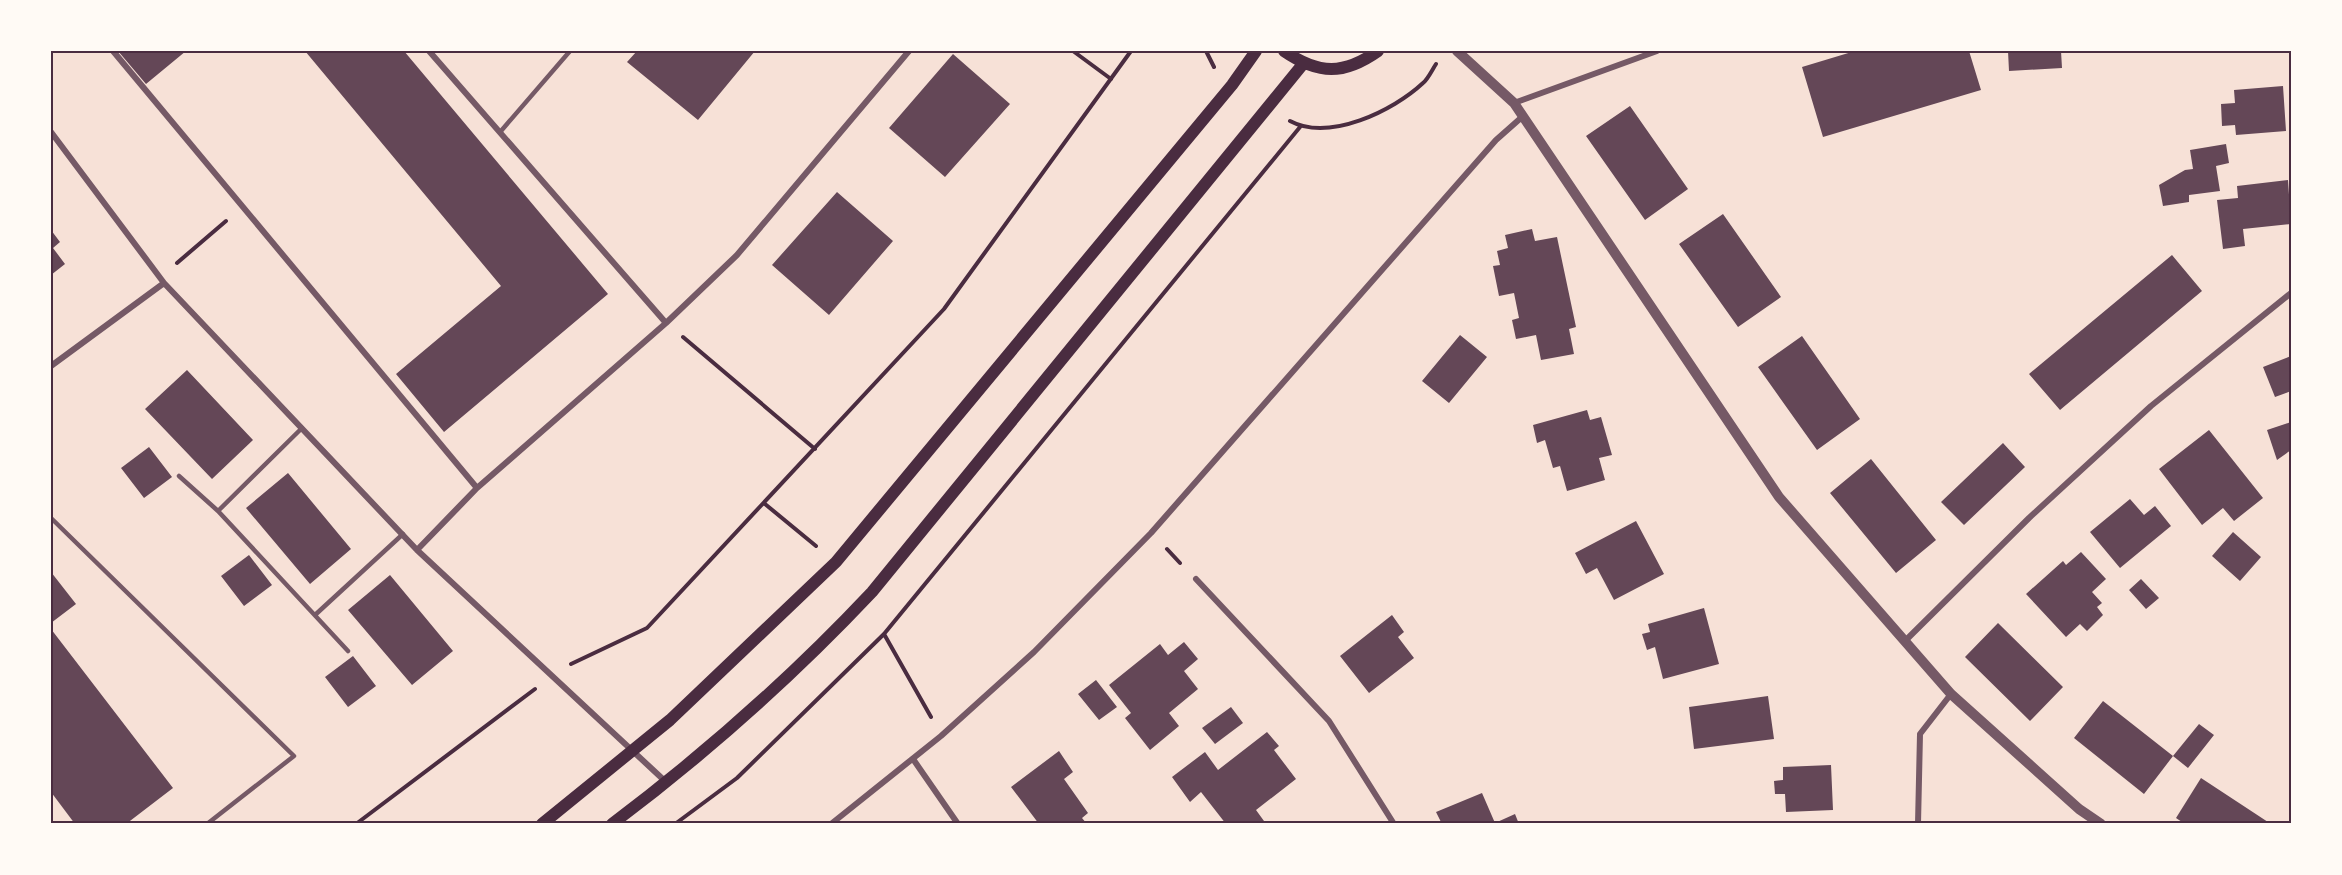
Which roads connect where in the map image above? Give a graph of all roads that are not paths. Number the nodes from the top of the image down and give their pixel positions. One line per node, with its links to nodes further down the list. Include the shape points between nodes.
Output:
1 (113, 51): 21 (street)
2 (429, 51): 13 (street)
3 (570, 51): 13 (lane)
4 (909, 51): 17 (street, via 737,255)
5 (1256, 51): 31 (main road, via 1232,85 836,562)
6 (1284, 51): 10 (main road)
7 (1378, 51): 10 (main road, via 1361,63 1342,69)
8 (1457, 51): 11 (street)
9 (1657, 51): 11 (street)
10 (1302, 63): 33 (main road, via 872,592 822,643)
11 (1514, 103): 12 (street)
12 (1522, 117): 28 (street, via 1779,497); 32 (street, via 1496,140 1151,533 1035,652)
13 (501, 131): 17 (street)
14 (51, 132): 15 (street)
15 (162, 280): 18 (street); 19 (street)
16 (2291, 293): 28 (street, via 2151,406 2029,518)
17 (666, 323): 21 (street)
18 (51, 366)
19 (302, 428): 22 (lane); 24 (street)
20 (179, 476): 22 (lane)
21 (477, 489): 25 (street)
22 (218, 511): 27 (lane)
23 (51, 518): 34 (lane, via 294,756)
24 (402, 534): 25 (street); 27 (lane)
25 (417, 550): 31 (street)
26 (1196, 579): 39 (street, via 1329,721)
27 (315, 615): 29 (lane)
28 (1905, 641): 30 (street)
29 (348, 651)
30 (1951, 694): 40 (street, via 1920,734); 41 (street, via 2079,809)
31 (633, 752): 33 (street); 35 (main road)
32 (913, 759): 37 (street); 38 (street)
33 (667, 783): 36 (main road)
34 (207, 824)
35 (542, 824)
36 (612, 824)
37 (831, 824)
38 (958, 824)
39 (1394, 824)
40 (1918, 824)
41 (2101, 824)

